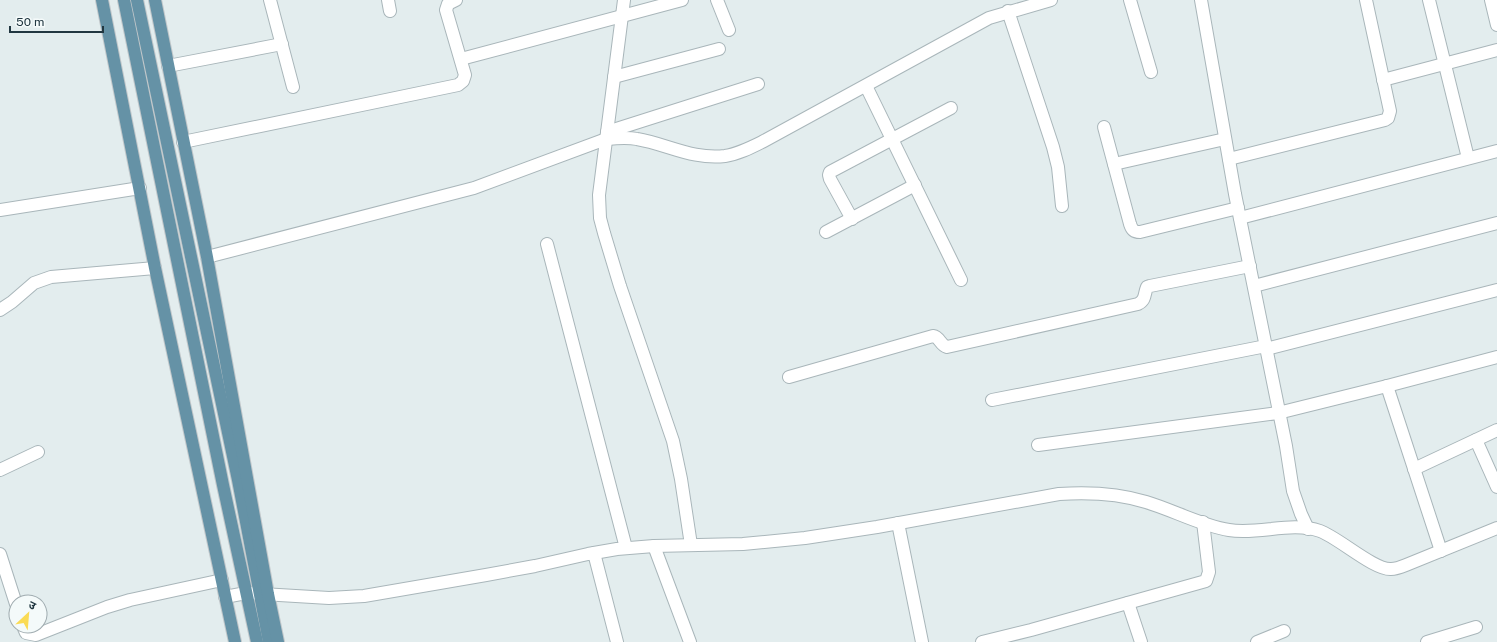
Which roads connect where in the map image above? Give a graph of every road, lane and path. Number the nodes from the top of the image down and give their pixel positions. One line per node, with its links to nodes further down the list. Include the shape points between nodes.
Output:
1 (102, 0): 43 (main road)
2 (124, 0): 82 (main road)
3 (137, 0): 84 (main road)
4 (155, 0): 25 (main road)
5 (270, 0): 20 (street)
6 (456, 0): 23 (street, via 448,4 446,10)
7 (624, 0): 17 (street)
8 (682, 0): 17 (street)
9 (717, 0): 19 (street)
10 (1051, 0): 16 (street)
11 (1130, 0): 26 (street)
12 (1201, 0): 36 (street)
13 (1366, 0): 28 (street)
14 (1429, 0): 24 (street)
15 (1491, 0): 18 (street)
16 (1008, 12): 30 (street, via 976,24); 44 (street, via 1053,147)
17 (622, 17): 23 (street); 27 (street)
18 (1497, 25)
19 (729, 30)
20 (282, 44): 25 (street); 31 (street)
21 (719, 49): 27 (street)
22 (1497, 50): 24 (street)
23 (461, 59): 37 (street, via 465,75 458,85)
24 (1445, 64): 28 (street); 39 (street)
25 (168, 66): 37 (main road)
26 (1151, 72)
27 (614, 77): 34 (street)
28 (1383, 80): 40 (street, via 1390,111 1385,120)
29 (758, 84): 34 (street)
30 (866, 86): 34 (street, via 743,152 726,156 692,155 636,139); 35 (street)
31 (293, 87)
32 (951, 108): 35 (street)
33 (1104, 127): 41 (street)
34 (606, 135): 51 (street, via 474,188); 75 (street, via 600,218 620,286 673,441)
35 (892, 139): 42 (street); 47 (street, via 830,172 830,179)
36 (1225, 139): 40 (street); 41 (street)
37 (183, 142): 51 (main road)
38 (1497, 151): 39 (street)
39 (1468, 158): 46 (street)
40 (1228, 159): 46 (street)
41 (1114, 164): 46 (street, via 1130,224 1135,232)
42 (915, 185): 47 (street); 54 (street)
43 (140, 188): 45 (street); 53 (main road)
44 (1062, 206)
45 (0, 210)
46 (1239, 213): 52 (street)
47 (852, 219): 49 (street)
48 (1497, 223): 55 (street)
49 (826, 232)
50 (547, 244): 77 (street)
51 (207, 257): 84 (main road)
52 (1250, 266): 55 (street); 60 (street, via 1150,286 1142,302 1138,304 947,347 933,336)
53 (155, 268): 57 (street, via 51,276 34,283); 81 (main road)
54 (961, 280)
55 (1254, 286): 58 (street)
56 (1497, 290): 58 (street)
57 (0, 310)
58 (1266, 347): 62 (street); 63 (street)
59 (1497, 357): 61 (street)
60 (789, 377)
61 (1387, 386): 63 (street); 68 (street)
62 (992, 400)
63 (1278, 413): 66 (street); 74 (street, via 1293,491)
64 (1497, 430): 65 (street)
65 (1476, 440): 68 (street); 70 (street)
66 (1038, 445)
67 (38, 452): 69 (street)
68 (1414, 469): 78 (street)
69 (0, 470)
70 (1497, 487)
71 (1203, 522): 72 (street, via 1123,496 1080,493 1059,494); 74 (street, via 1230,530 1296,527); 86 (street, via 1209,572 1206,581)
72 (898, 523): 75 (street, via 783,541); 97 (street)
73 (1497, 528): 78 (street)
74 (1308, 529): 78 (street, via 1328,535 1381,567 1390,569)
75 (691, 545): 76 (street)
76 (654, 546): 77 (street); 96 (street)
77 (626, 548): 79 (street)
78 (1441, 551)
79 (594, 553): 84 (street, via 493,574 364,596 329,598); 95 (street)
80 (0, 554): 83 (street)
81 (222, 580): 85 (main road); 88 (street, via 130,600)
82 (246, 593): 84 (street); 85 (street); 92 (main road)
83 (13, 594)
84 (264, 594): 93 (main road); 94 (main road)
85 (225, 597): 91 (main road)
86 (1128, 603): 90 (street); 98 (street)
87 (1476, 627): 100 (street)
88 (48, 630)
89 (1284, 631): 99 (street)
90 (988, 641)
91 (235, 642)
92 (257, 642)
93 (269, 642)
94 (278, 642)
95 (617, 642)
96 (690, 642)
97 (922, 642)
98 (1141, 642)
99 (1257, 642)
100 (1427, 642)

